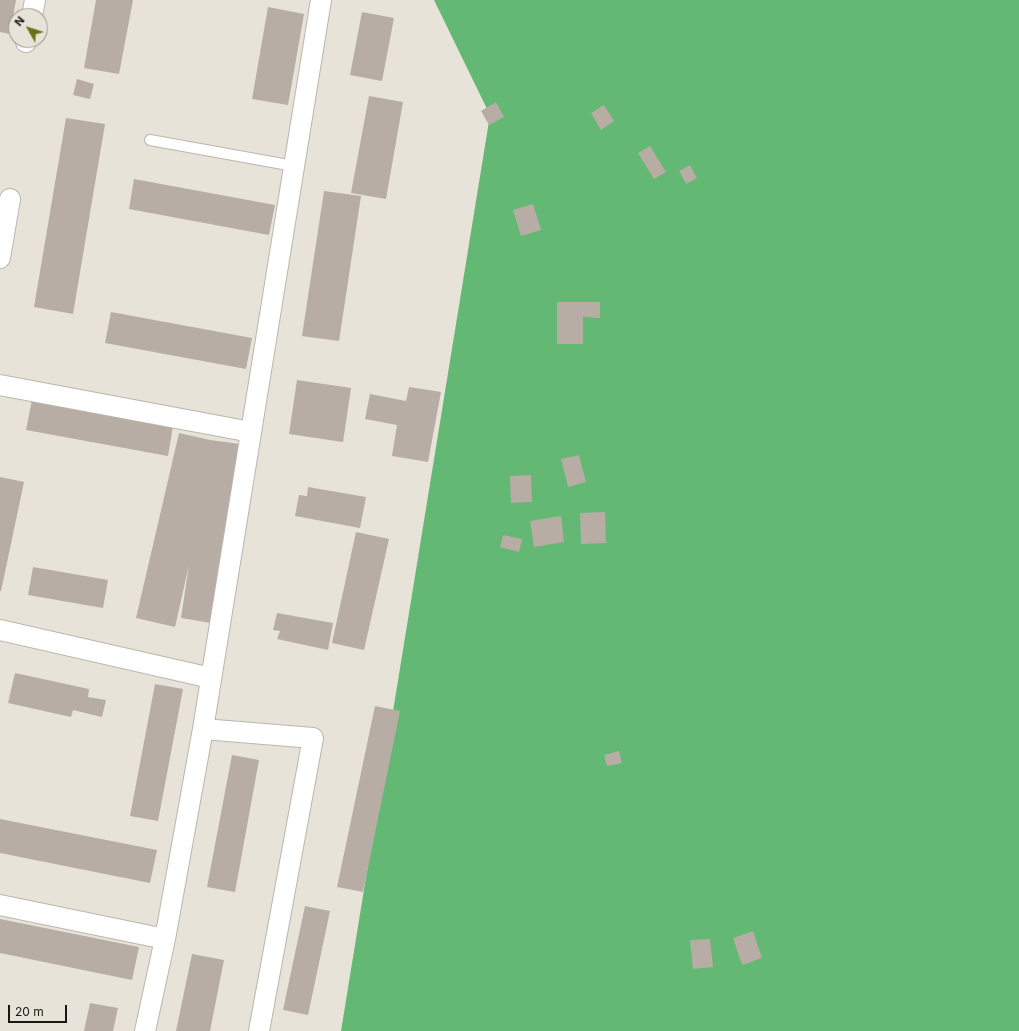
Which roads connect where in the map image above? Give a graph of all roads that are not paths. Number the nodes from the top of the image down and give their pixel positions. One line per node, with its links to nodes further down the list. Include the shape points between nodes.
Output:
1 (321, 0): 3 (street)
2 (150, 140): 3 (lane)
3 (294, 166): 7 (street)
4 (10, 199): 5 (street)
5 (0, 258)
6 (0, 385): 7 (street)
7 (251, 432): 9 (street)
8 (0, 630): 9 (street)
9 (211, 678): 10 (street)
10 (203, 730): 12 (street); 14 (street, via 313,738)
11 (0, 905): 12 (street)
12 (165, 939): 13 (street)
13 (145, 1031)
14 (259, 1031)

